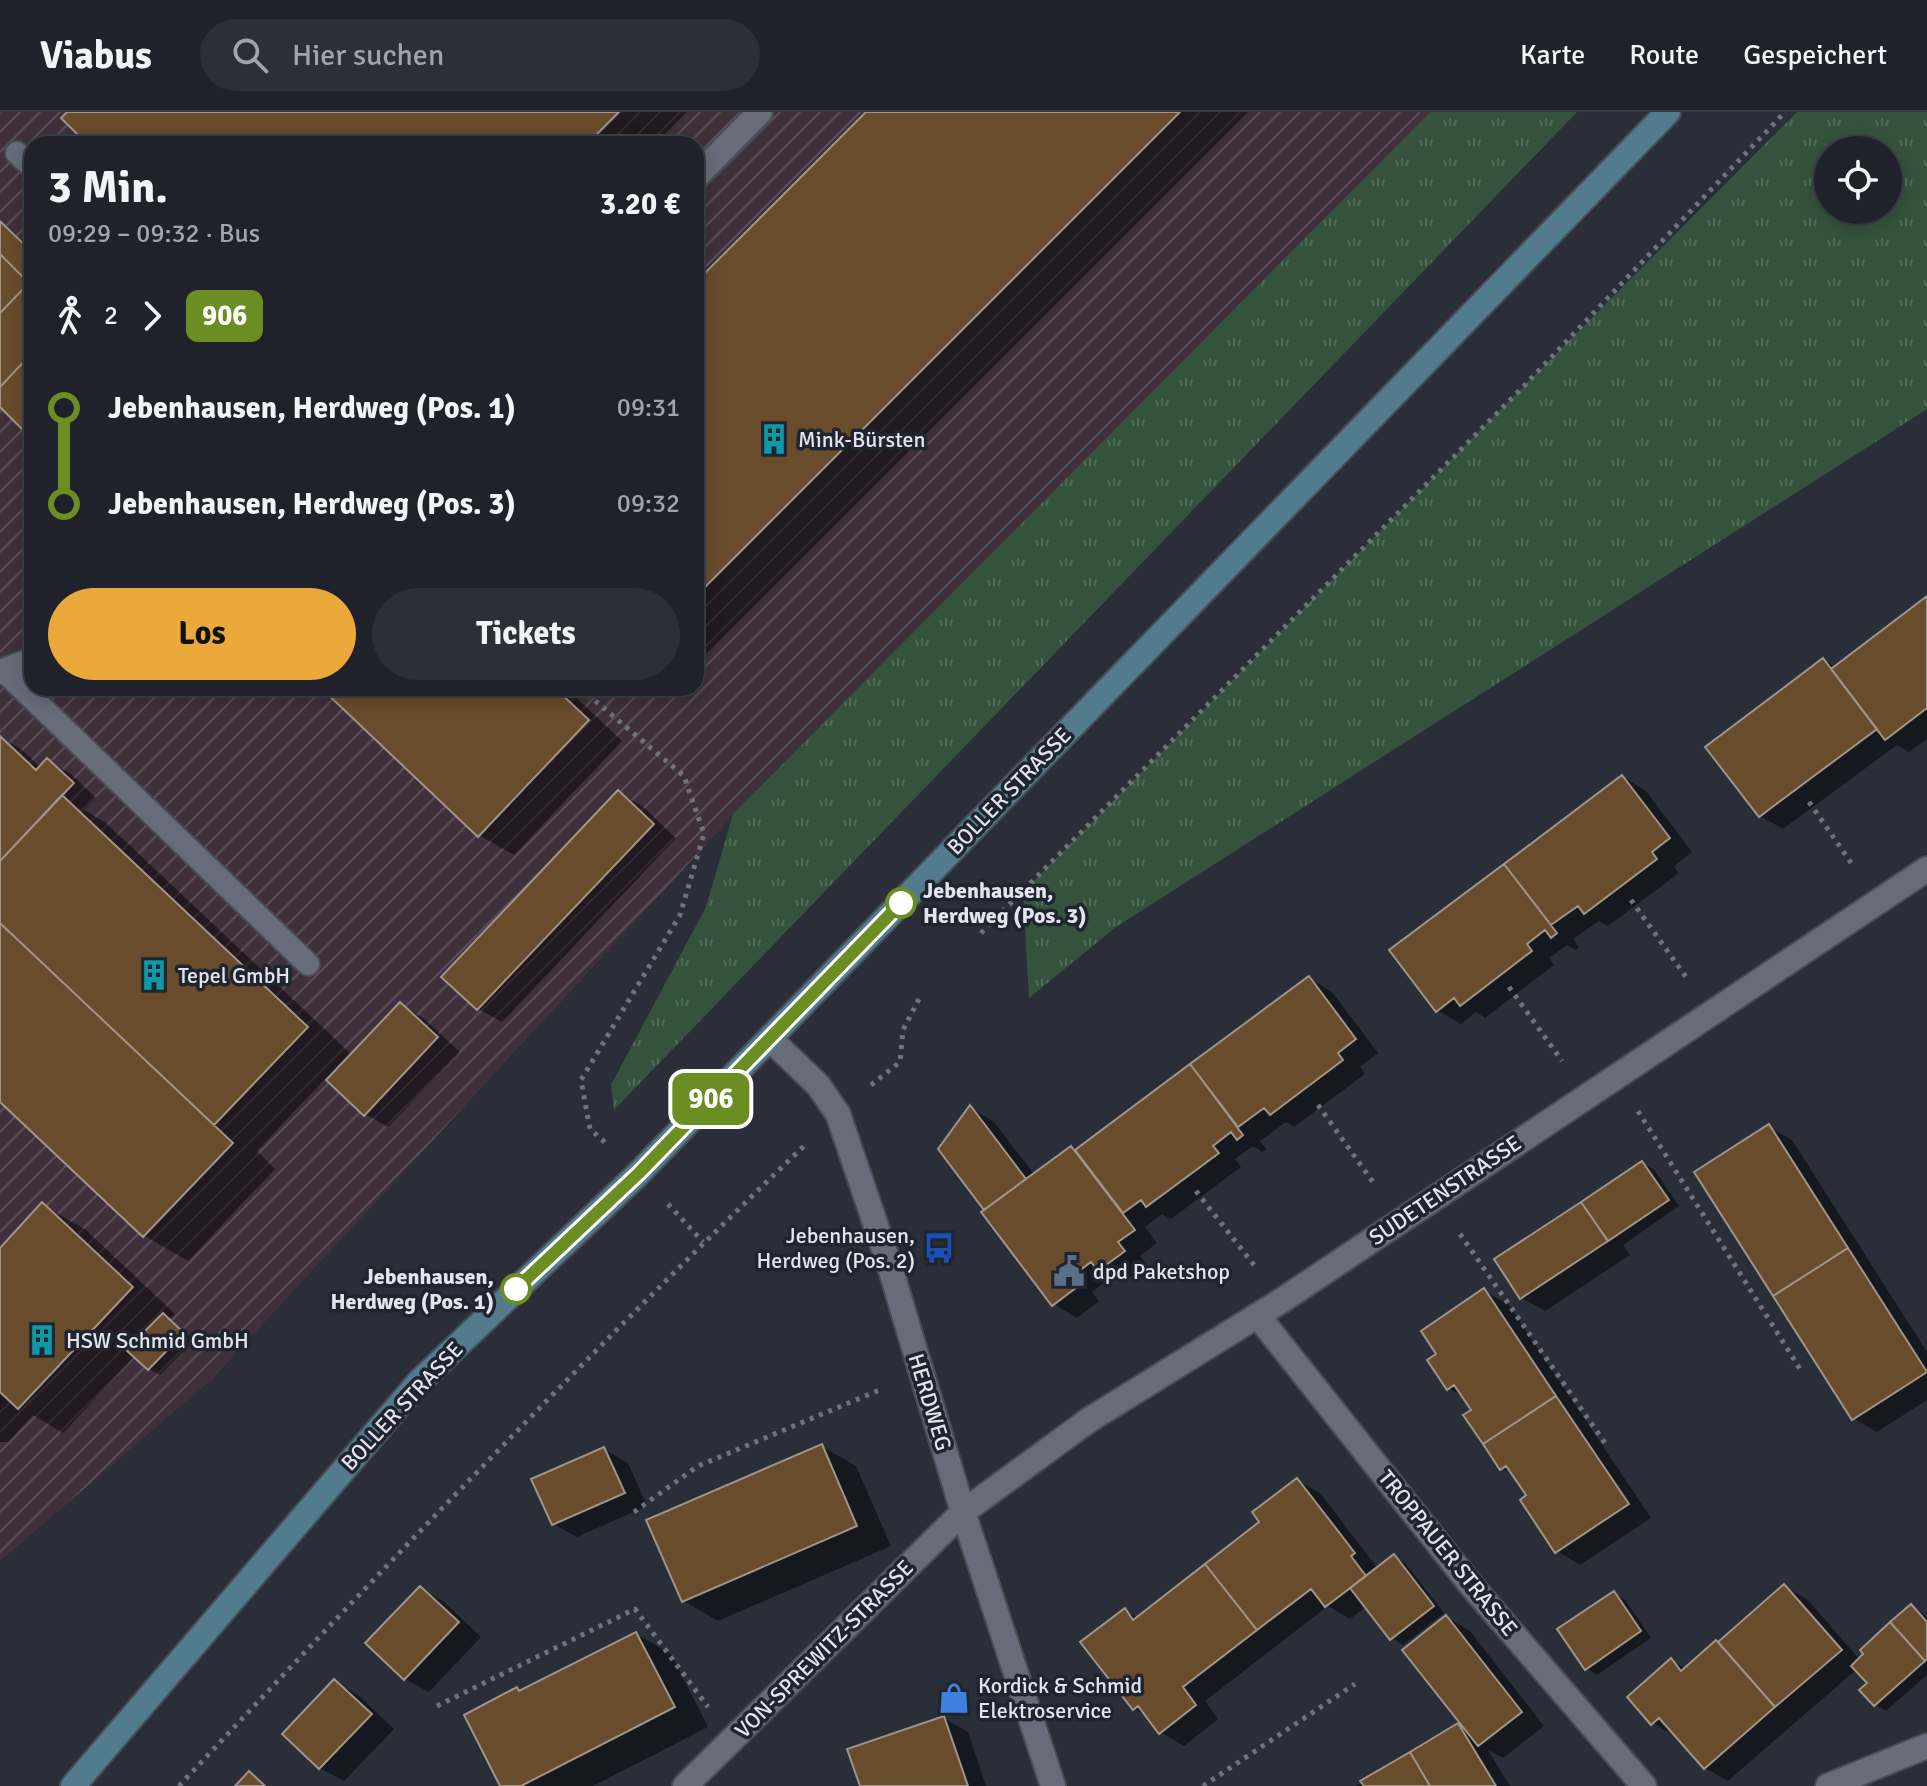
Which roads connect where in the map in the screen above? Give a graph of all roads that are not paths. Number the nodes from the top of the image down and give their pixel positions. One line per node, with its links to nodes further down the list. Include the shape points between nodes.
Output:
1 (760, 112): 3 (street)
2 (1668, 112): 10 (main road, BOLLER STRASSE)
3 (704, 169)
4 (24, 663): 5 (street)
5 (2, 672): 6 (lane)
6 (24, 693)
7 (27, 696): 9 (lane)
8 (1927, 869): 11 (street, SUDETENSTRASSE)
9 (308, 964)
10 (770, 1039): 12 (street, HERDWEG, via 818,1085 838,1114); 14 (main road, BOLLER STRASSE, via 639,1173 418,1383)
11 (1258, 1316): 12 (street, SUDETENSTRASSE, via 1089,1420); 17 (street, TROPPAUER STRASSE, via 1471,1585)
12 (963, 1512): 15 (street, VON-SPREWITZ-STRASSE); 16 (street, HERDWEG)
13 (1927, 1746): 18 (street)
14 (73, 1786)
15 (685, 1786)
16 (1053, 1786)
17 (1644, 1786)
18 (1828, 1786)

